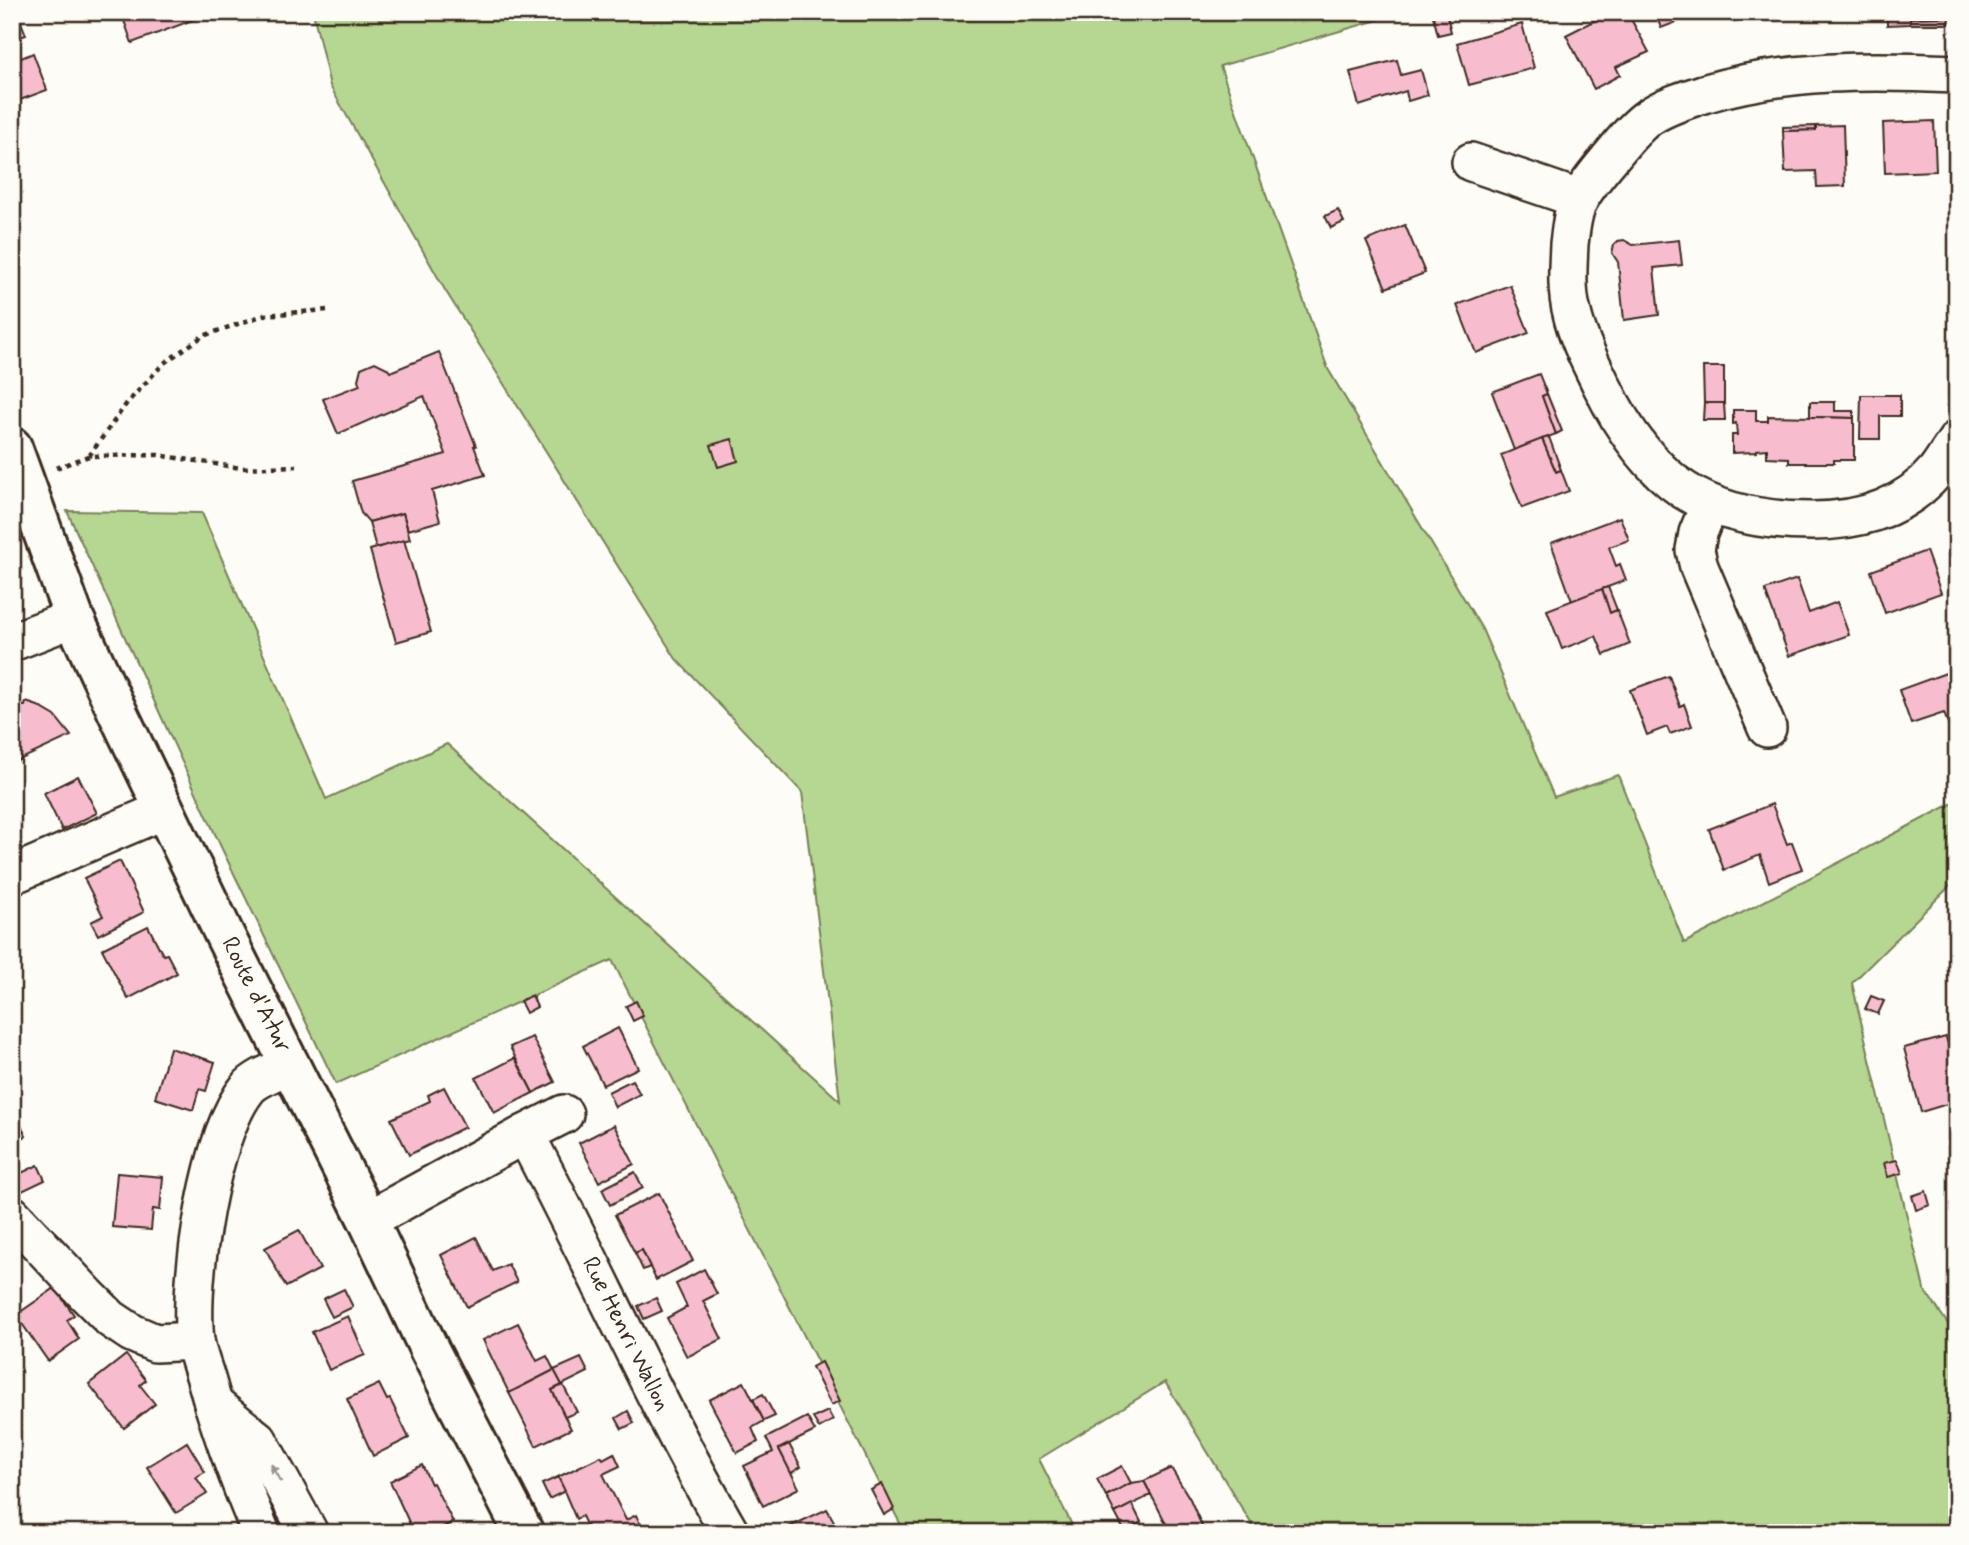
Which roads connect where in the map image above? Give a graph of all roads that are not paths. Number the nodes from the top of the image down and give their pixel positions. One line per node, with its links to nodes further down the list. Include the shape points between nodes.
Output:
1 (1957, 74): 3 (street, via 1841,72 1786,77 1728,86 1684,100 1648,118)
2 (1471, 162): 3 (street)
3 (1579, 199): 6 (street, via 1567,270 1571,311 1582,345 1634,439 1683,489)
4 (1957, 440): 6 (street, via 1935,472 1905,498 1869,516 1788,521)
5 (18, 463): 7 (main road, Route d'Atur)
6 (1710, 504): 9 (street, via 1695,550 1699,567)
7 (74, 618): 8 (street); 10 (main road, Route d'Atur)
8 (12, 642)
9 (1767, 728)
10 (164, 810): 11 (street); 12 (main road, Route d'Atur)
11 (12, 875)
12 (290, 1064): 16 (main road, Route d'Atur); 17 (street, via 250,1085 236,1105 222,1141 199,1243)
13 (564, 1114): 14 (street)
14 (525, 1134): 16 (street); 22 (street, Rue Henri Wallon)
15 (12, 1215): 17 (street, via 111,1319 132,1334 155,1343)
16 (368, 1220): 21 (main road, Route d'Atur)
17 (195, 1341): 18 (street)
18 (213, 1404): 19 (street, via 234,1471); 20 (street, one-way to 18, via 258,1440)
19 (261, 1533)
20 (309, 1533)
21 (524, 1533)
22 (730, 1533)

